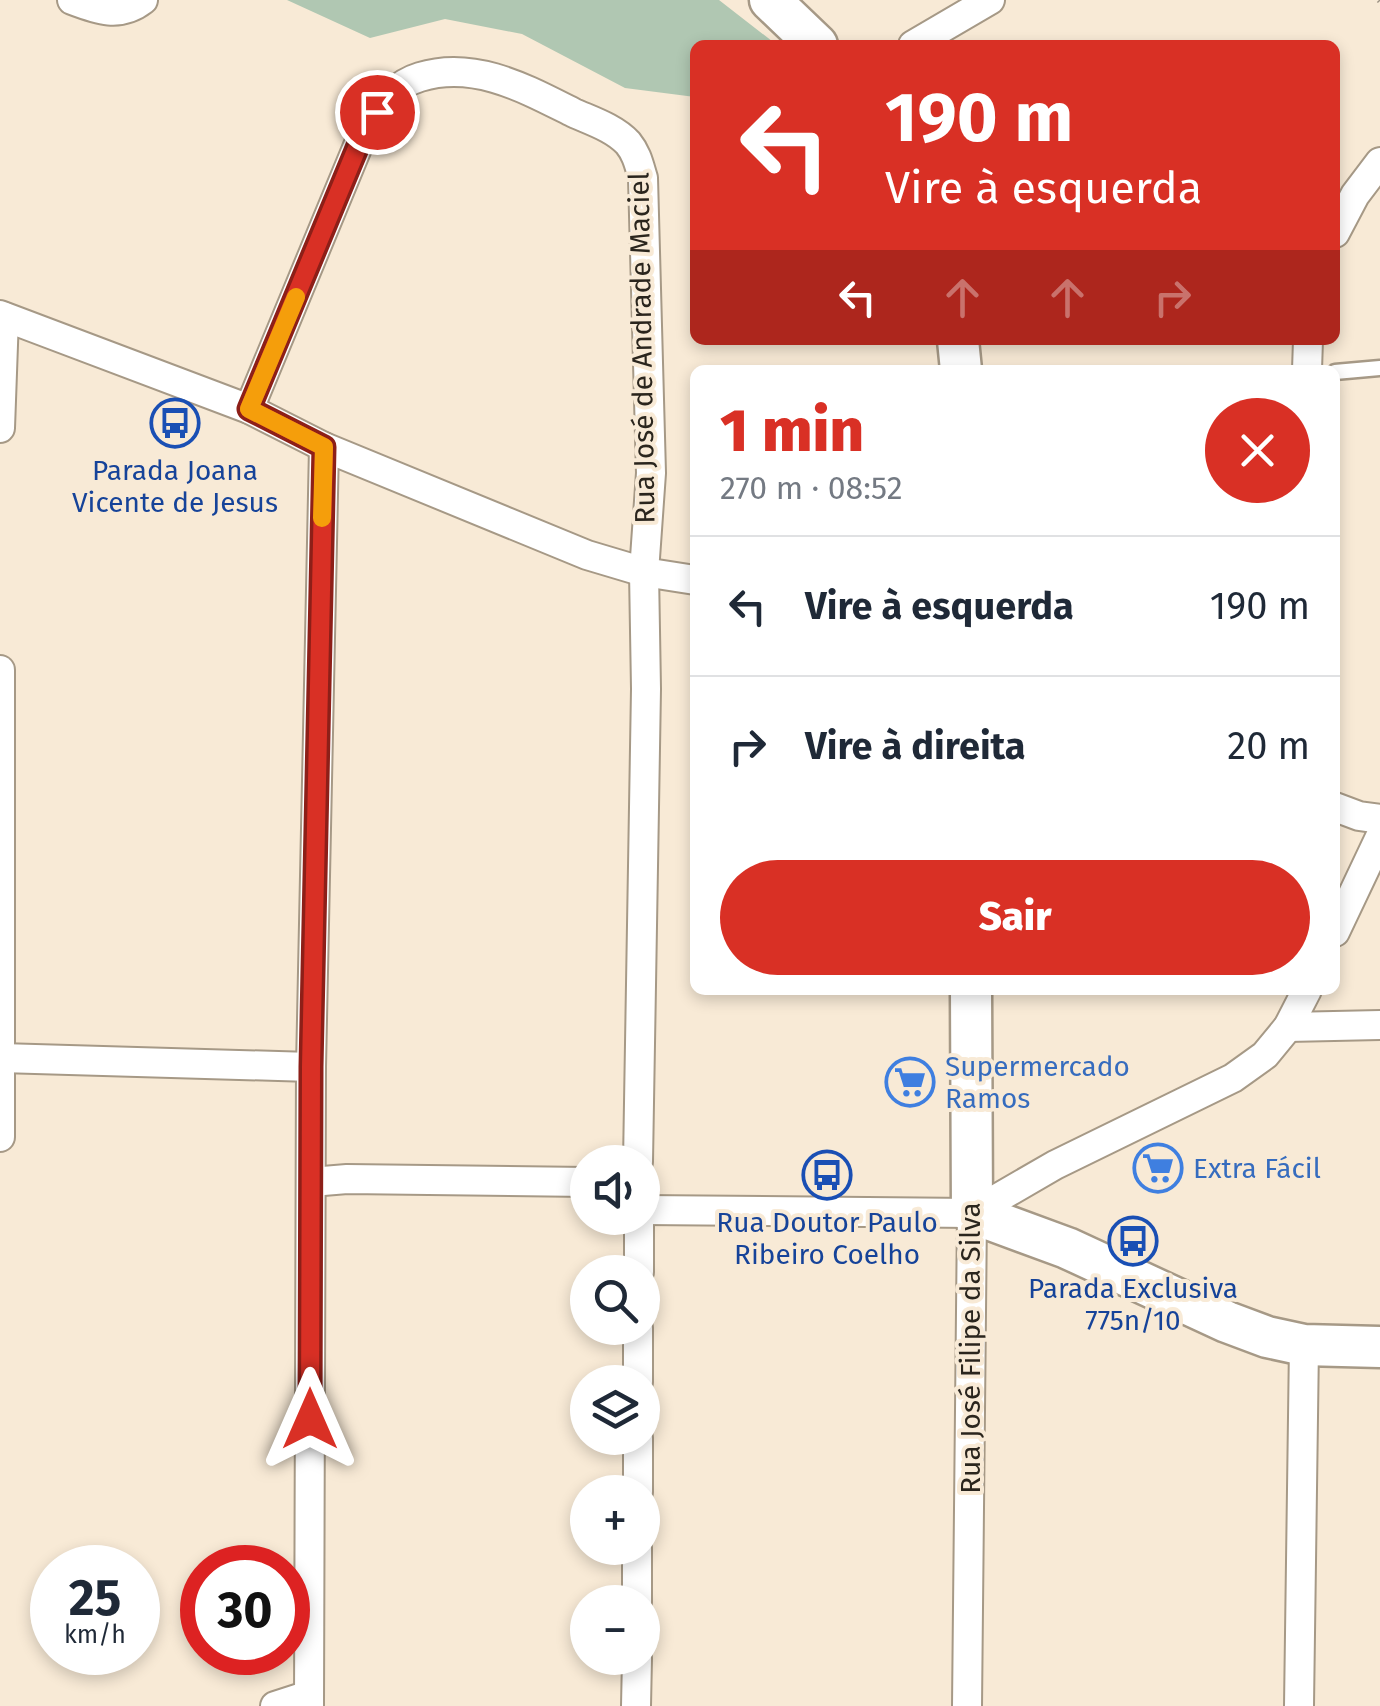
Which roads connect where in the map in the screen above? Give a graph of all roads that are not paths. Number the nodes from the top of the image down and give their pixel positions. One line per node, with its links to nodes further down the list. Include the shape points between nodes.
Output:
1 (72, 0): 2 (street, via 118,12)
2 (144, 0)
3 (990, 0): 6 (street)
4 (777, 3): 5 (main road)
5 (812, 40)
6 (922, 40)
7 (1380, 162): 8 (street)
8 (1340, 224)
9 (2, 316): 12 (street); 13 (street)
10 (1380, 368): 11 (lane)
11 (1340, 372)
12 (249, 409): 14 (street); 15 (street, Rua José de Andrade Maciel, via 365,129 389,94 416,78 448,71 510,82 609,130 637,156 643,178 651,473)
13 (0, 428)
14 (324, 447): 15 (street, via 587,556); 28 (street)
15 (644, 572): 16 (street); 30 (street, Rua José de Andrade Maciel)
16 (690, 579)
17 (0, 670): 24 (street)
18 (1340, 810): 19 (street)
19 (1380, 819)
20 (1380, 837): 21 (street)
21 (1340, 921)
22 (971, 995): 34 (main road, Rua José Filipe da Silva)
23 (1303, 995): 26 (street)
24 (1, 1021): 27 (street)
25 (1380, 1025): 26 (street)
26 (1288, 1028): 34 (street, via 1234,1078)
27 (1, 1058): 28 (street); 29 (street)
28 (311, 1067): 31 (street)
29 (0, 1138)
30 (638, 1145)
31 (311, 1182): 32 (street); 38 (street)
32 (570, 1182)
33 (660, 1210): 34 (street)
34 (972, 1213): 35 (main road, via 1067,1248 1227,1322); 41 (street, Rua José Filipe da Silva)
35 (1304, 1344): 36 (main road); 42 (street)
36 (1380, 1347)
37 (636, 1675): 40 (street)
38 (309, 1700): 39 (street)
39 (275, 1706)
40 (636, 1706)
41 (968, 1706)
42 (1299, 1706)

